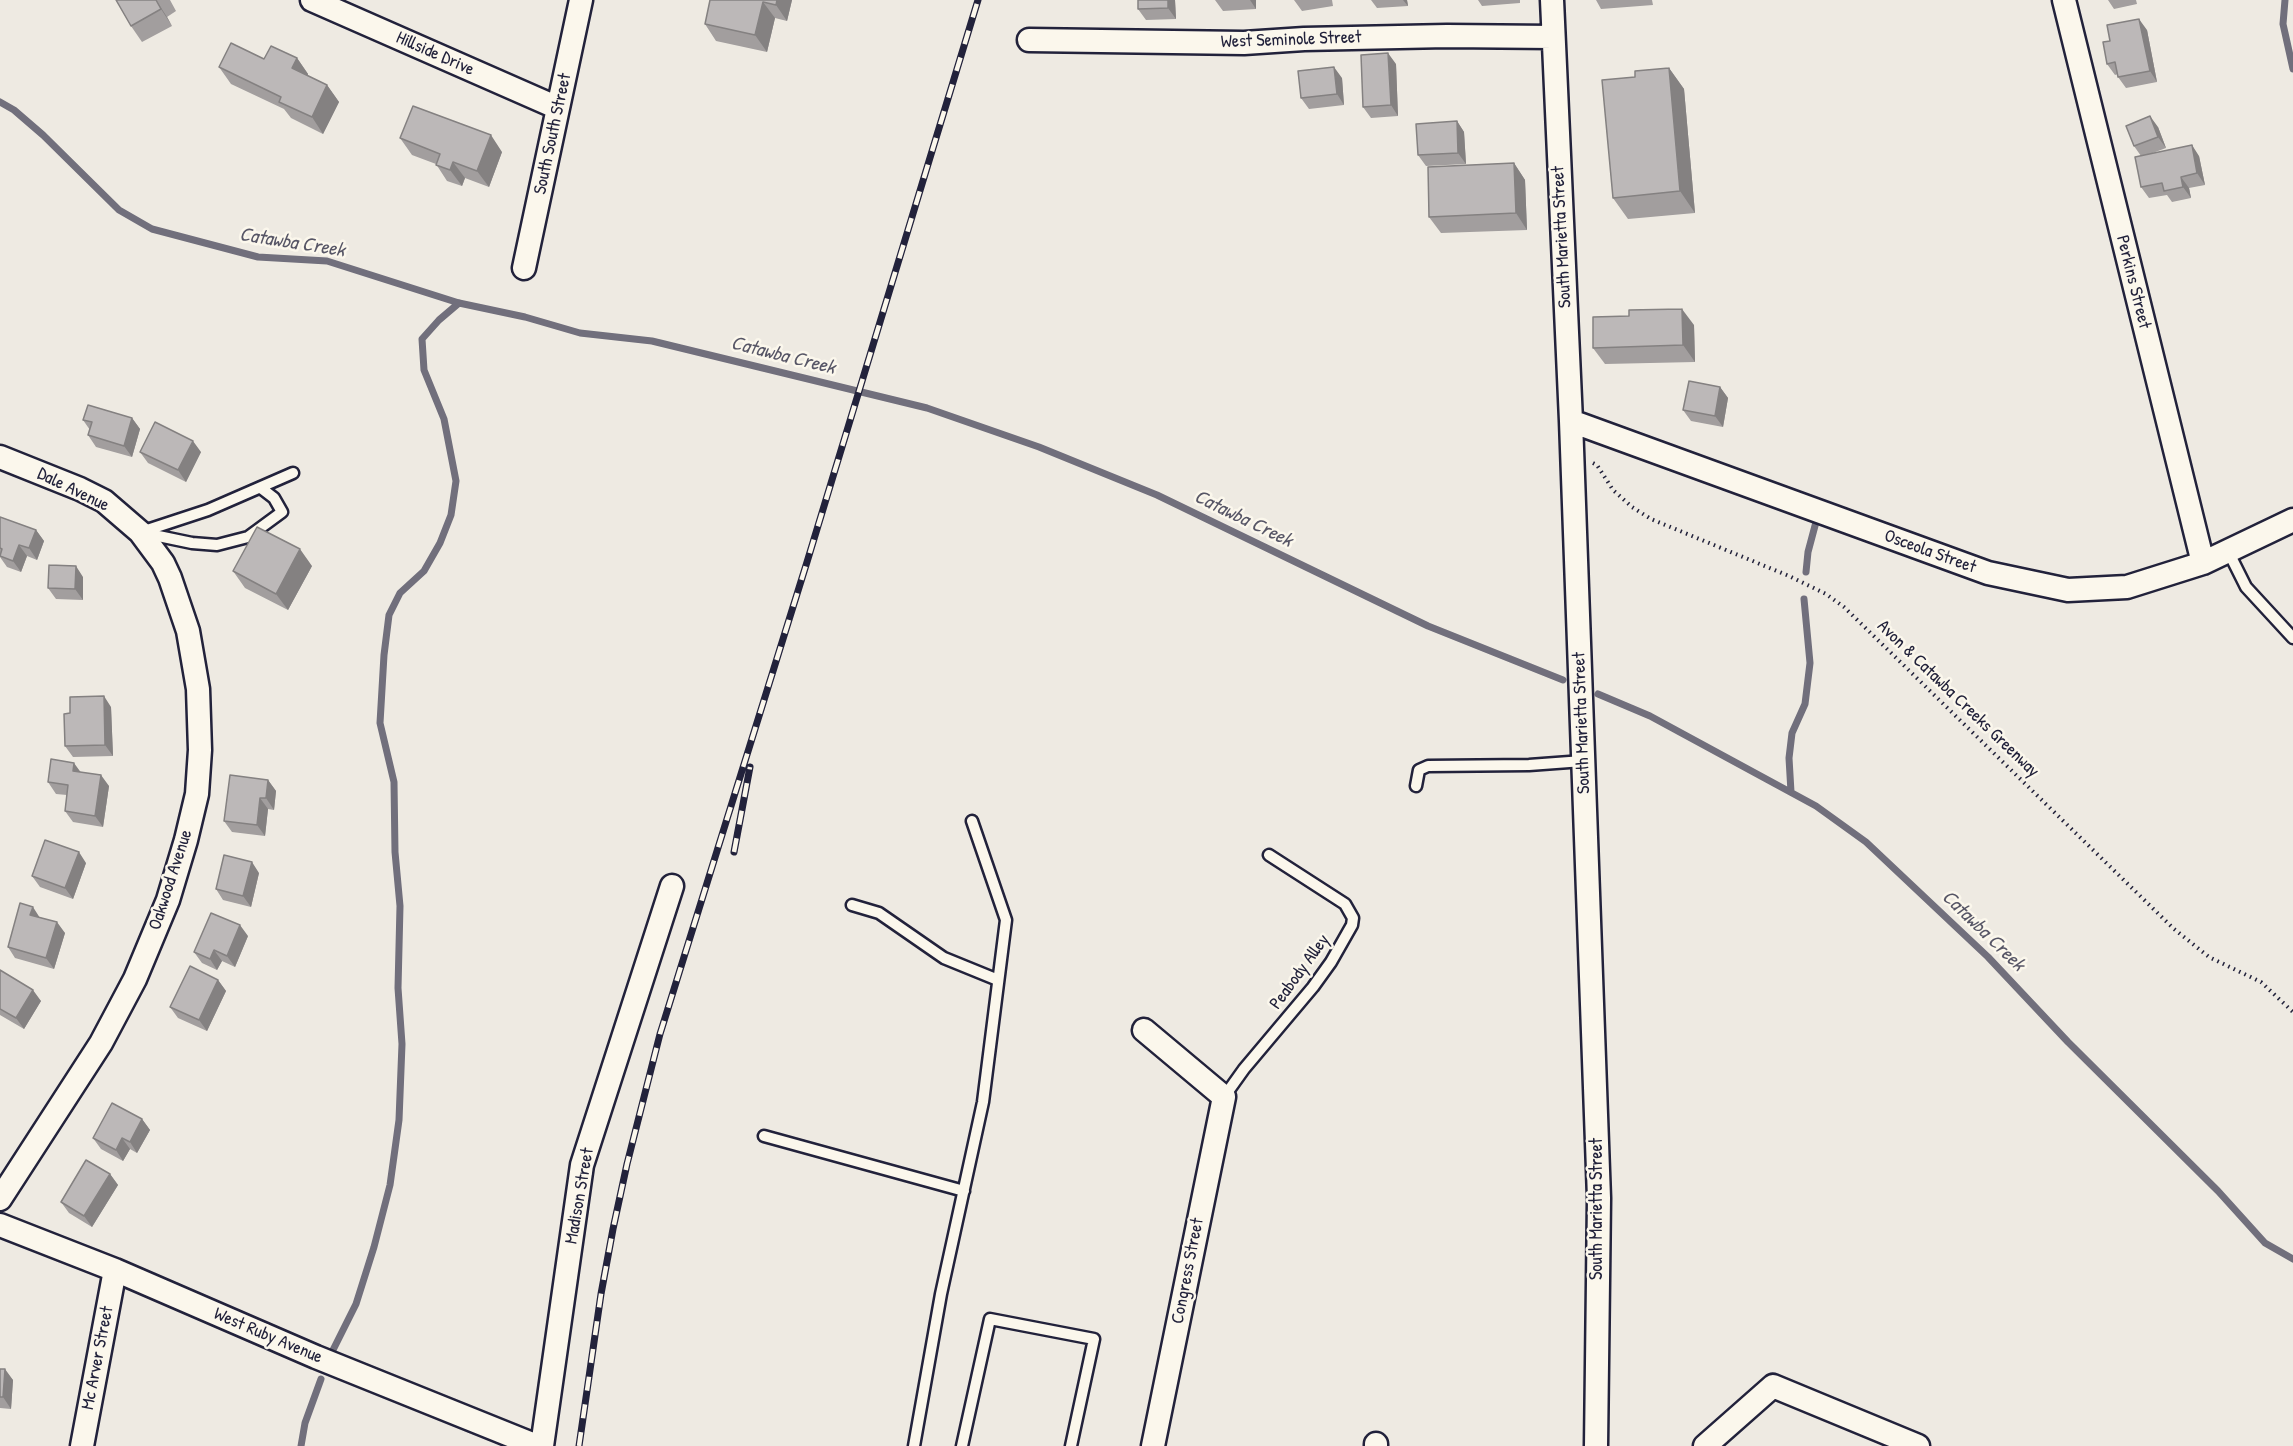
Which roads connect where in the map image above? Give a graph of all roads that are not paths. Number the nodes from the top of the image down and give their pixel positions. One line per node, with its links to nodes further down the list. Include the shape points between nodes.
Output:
1 (312, 0): 7 (street, Hillside Drive)
2 (581, 0): 7 (street, South South Street)
3 (1552, 0): 5 (street, South Marietta Street)
4 (2064, 0): 16 (street, Perkins Street)
5 (1553, 38): 6 (street, West Seminole Street, via 1447,36 1244,43); 9 (street, South Marietta Street)
6 (1029, 40)
7 (558, 108): 8 (street, South South Street)
8 (524, 268)
9 (1571, 421): 16 (street, Osceola Street, via 1988,573 2068,590 2127,587); 18 (street, South Marietta Street)
10 (0, 457): 14 (street, Dale Avenue, via 104,501)
11 (292, 473): 12 (lane)
12 (261, 488): 14 (lane); 14 (lane, via 274,498 282,512 248,537 217,544 192,543)
13 (2293, 520): 15 (street, Osceola Street)
14 (140, 532): 29 (street, Oakwood Avenue, via 170,579 188,631 198,689 200,750 196,794 168,900 135,979 101,1043)
15 (2228, 551): 16 (street, Osceola Street); 17 (lane, via 2246,587)
16 (2203, 563)
17 (2293, 638)
18 (1583, 761): 19 (lane, via 1428,766 1419,770); 39 (street, South Marietta Street, via 1599,1197)
19 (1416, 786)
20 (972, 821): 24 (lane, via 1006,920)
21 (1269, 855): 26 (lane, Peabody Alley, via 1345,904 1353,918 1352,925 1313,987)
22 (672, 886): 34 (street, Madison Street, via 582,1165)
23 (852, 905): 24 (lane, via 879,913 944,958)
24 (998, 980): 28 (lane, via 983,1102)
25 (1144, 1030): 26 (street)
26 (1224, 1097): 38 (street, Congress Street)
27 (764, 1136): 28 (lane)
28 (964, 1191): 35 (lane)
29 (0, 1199)
30 (0, 1225): 31 (street, West Ruby Avenue)
31 (115, 1270): 32 (street, Mc Arver Street); 33 (street, West Ruby Avenue)
32 (82, 1446)
33 (537, 1446)
34 (542, 1446)
35 (914, 1446)
36 (962, 1446): 37 (lane, via 990,1319 1094,1339)
37 (1071, 1446)
38 (1153, 1446)
39 (1596, 1446)
40 (1704, 1446): 41 (street, via 1773,1386)
41 (1918, 1446)

